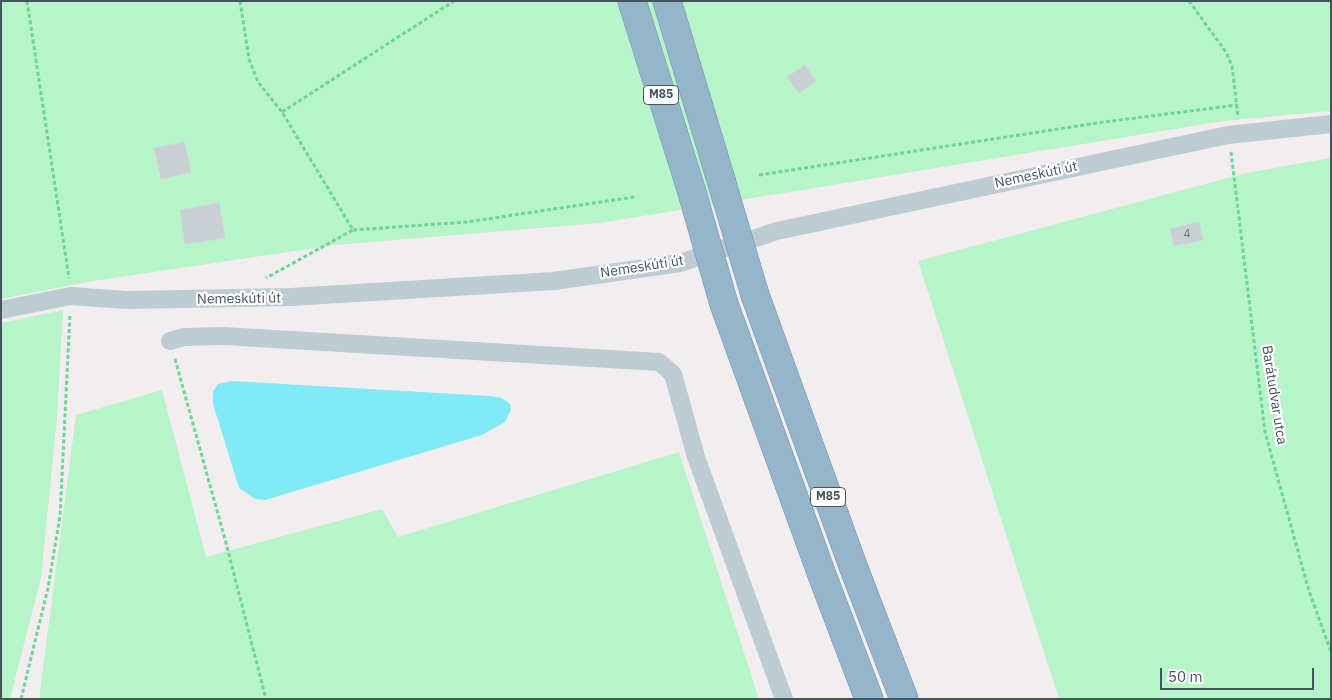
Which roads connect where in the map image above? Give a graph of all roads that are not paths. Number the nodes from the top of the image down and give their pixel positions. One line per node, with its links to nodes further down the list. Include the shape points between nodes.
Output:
1 (632, 1): 7 (highway, M85, bridge, via 724,304)
2 (667, 1): 8 (highway, M85, bridge, via 755,295)
3 (1331, 124): 4 (street, Nemeskúti út, via 1234,134 777,231 680,263 554,281 234,299 126,300 71,296)
4 (1, 310)
5 (170, 341): 6 (street, via 184,337 224,336 659,362 673,374 696,457)
6 (784, 699)
7 (869, 699)
8 (904, 699)

